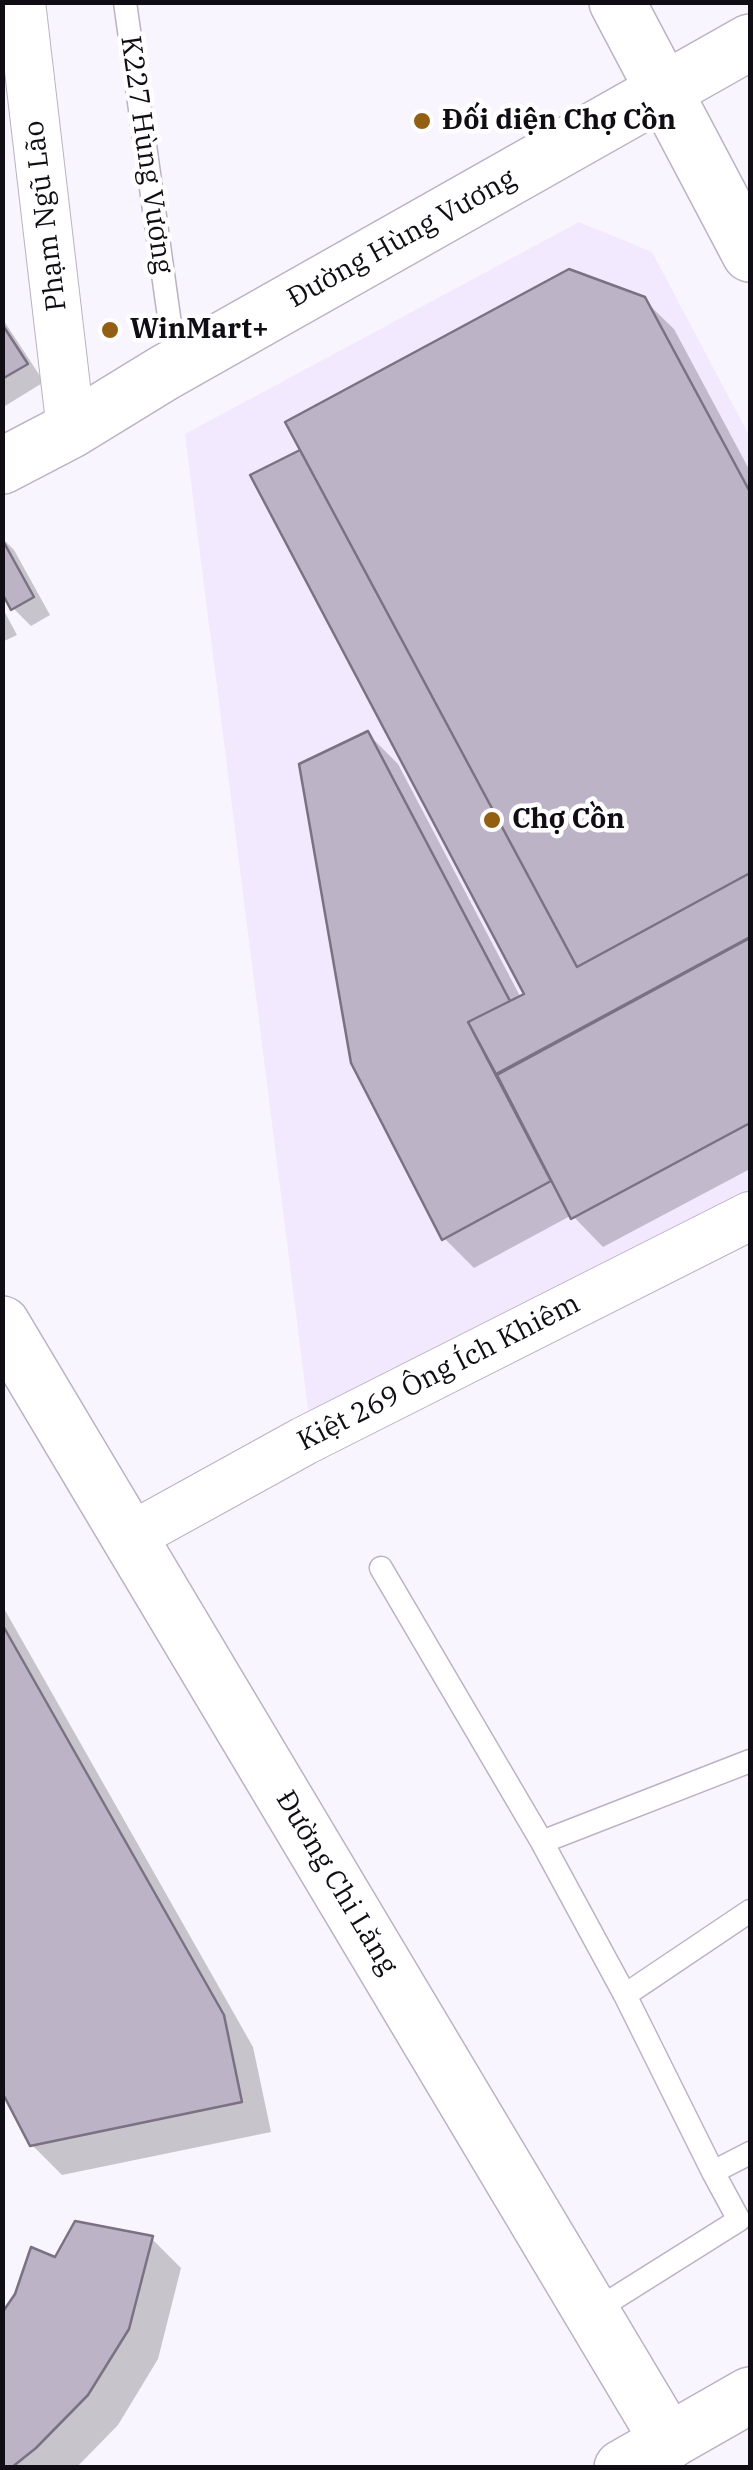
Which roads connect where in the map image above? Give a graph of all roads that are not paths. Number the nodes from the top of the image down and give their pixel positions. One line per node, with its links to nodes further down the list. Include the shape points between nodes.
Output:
1 (125, 2): 7 (lane, K227 Hùng Vương)
2 (617, 2): 5 (street)
3 (16, 30): 8 (street, Phạm Ngũ Lão)
4 (750, 42): 5 (street, Đường Hùng Vương)
5 (666, 91): 6 (street); 7 (street, Đường Hùng Vương)
6 (750, 254)
7 (176, 367): 8 (street, Đường Hùng Vương)
8 (71, 430): 9 (street, Đường Hùng Vương)
9 (2, 466)
10 (750, 1216): 12 (street, Kiệt 269 Ông Ích Khiêm, via 304,1441)
11 (2, 1324): 12 (street, Đường Chi Lăng)
12 (130, 1537): 20 (street, Đường Chi Lăng)
13 (381, 1568): 15 (lane)
14 (750, 1761): 15 (lane)
15 (542, 1842): 17 (lane)
16 (750, 1910): 17 (lane)
17 (626, 1995): 19 (lane)
18 (750, 2154): 19 (lane)
19 (713, 2172): 20 (lane, via 739,2220)
20 (591, 2312): 22 (street, Đường Chi Lăng)
21 (750, 2395): 22 (street)
22 (661, 2459)

